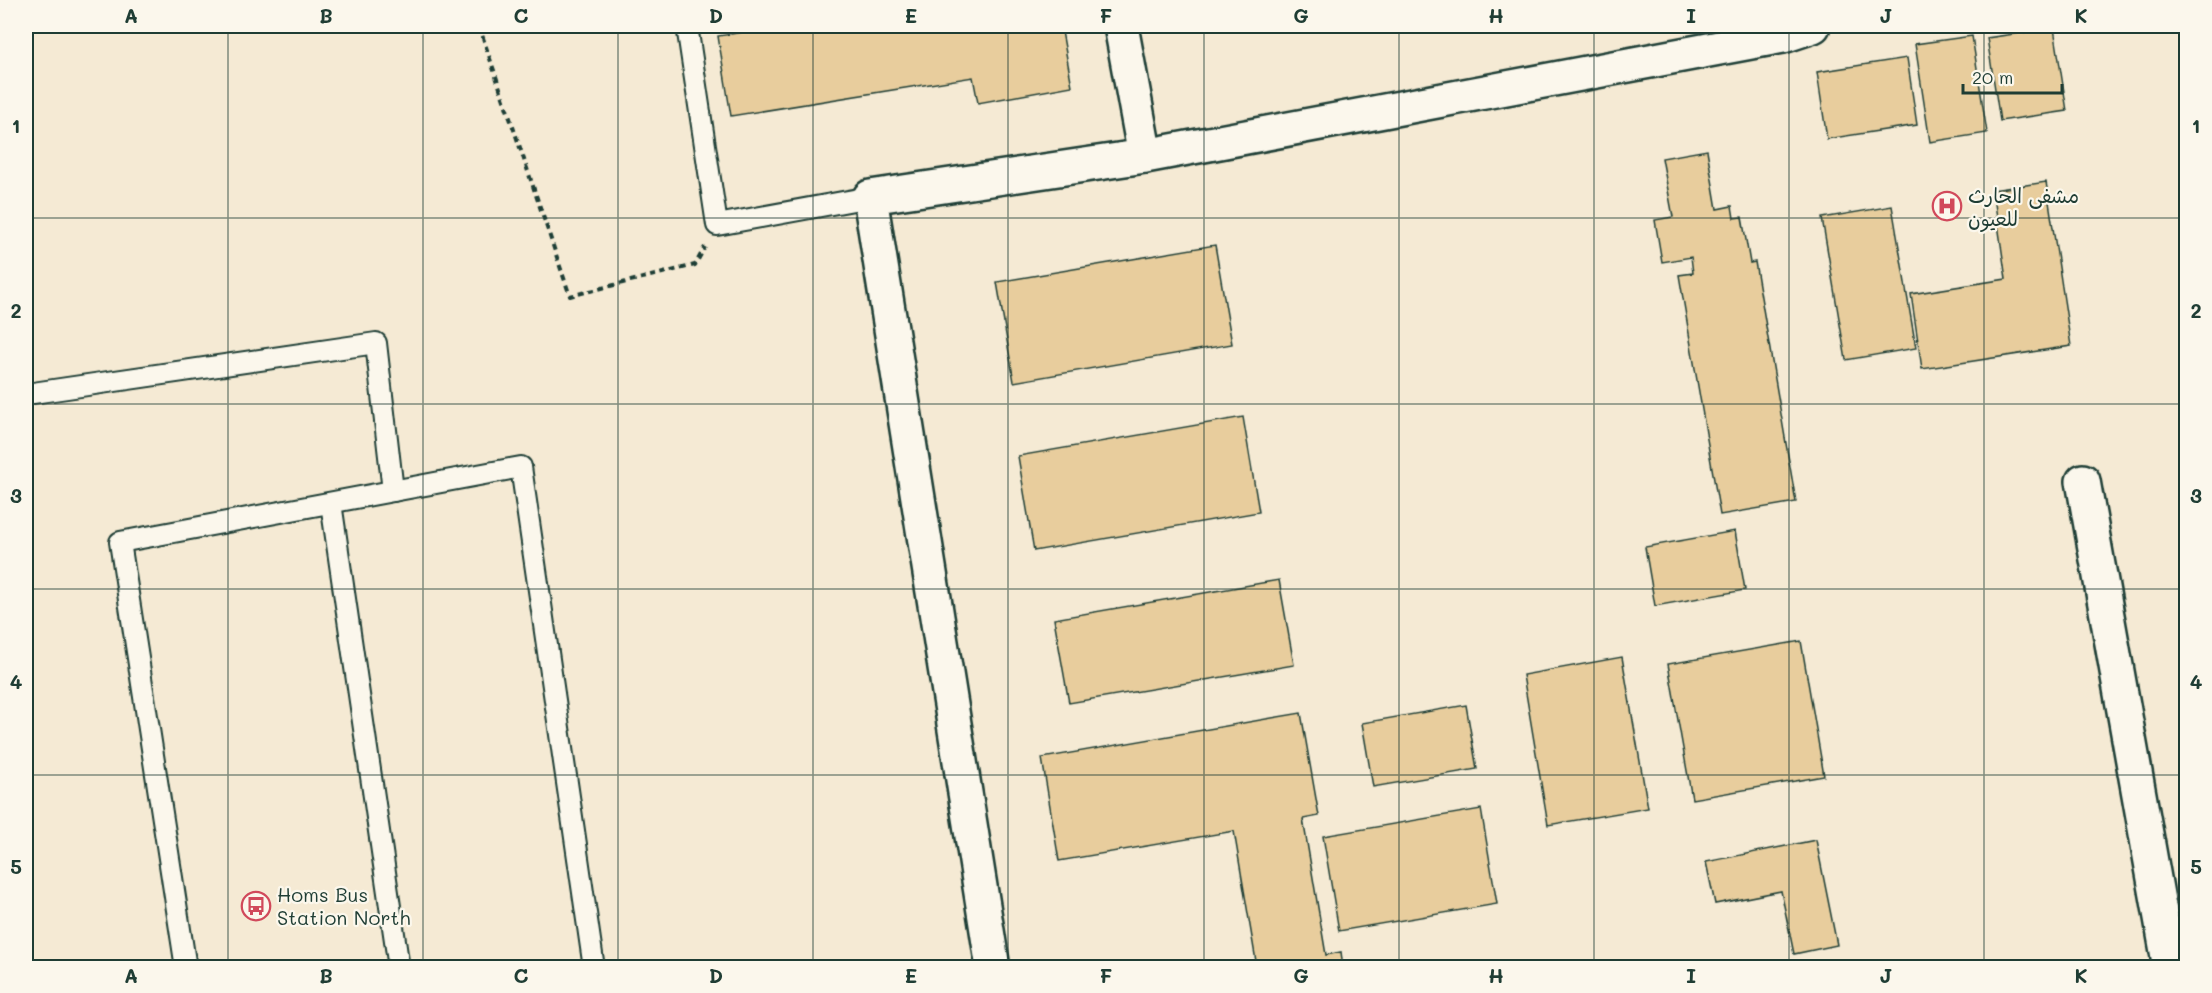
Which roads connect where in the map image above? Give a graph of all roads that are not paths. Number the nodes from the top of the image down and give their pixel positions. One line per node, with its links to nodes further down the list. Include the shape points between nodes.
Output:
1 (687, 26): 5 (lane, via 717,225)
2 (1121, 26): 4 (street)
3 (1793, 29): 4 (street)
4 (1145, 156): 5 (street)
5 (870, 197): 13 (street)
6 (26, 394): 8 (lane, via 376,343)
7 (2083, 481): 14 (street)
8 (393, 491): 9 (lane); 12 (lane, via 521,467)
9 (331, 503): 10 (lane, via 120,542); 11 (lane)
10 (186, 968)
11 (399, 968)
12 (594, 968)
13 (993, 968)
14 (2170, 968)

